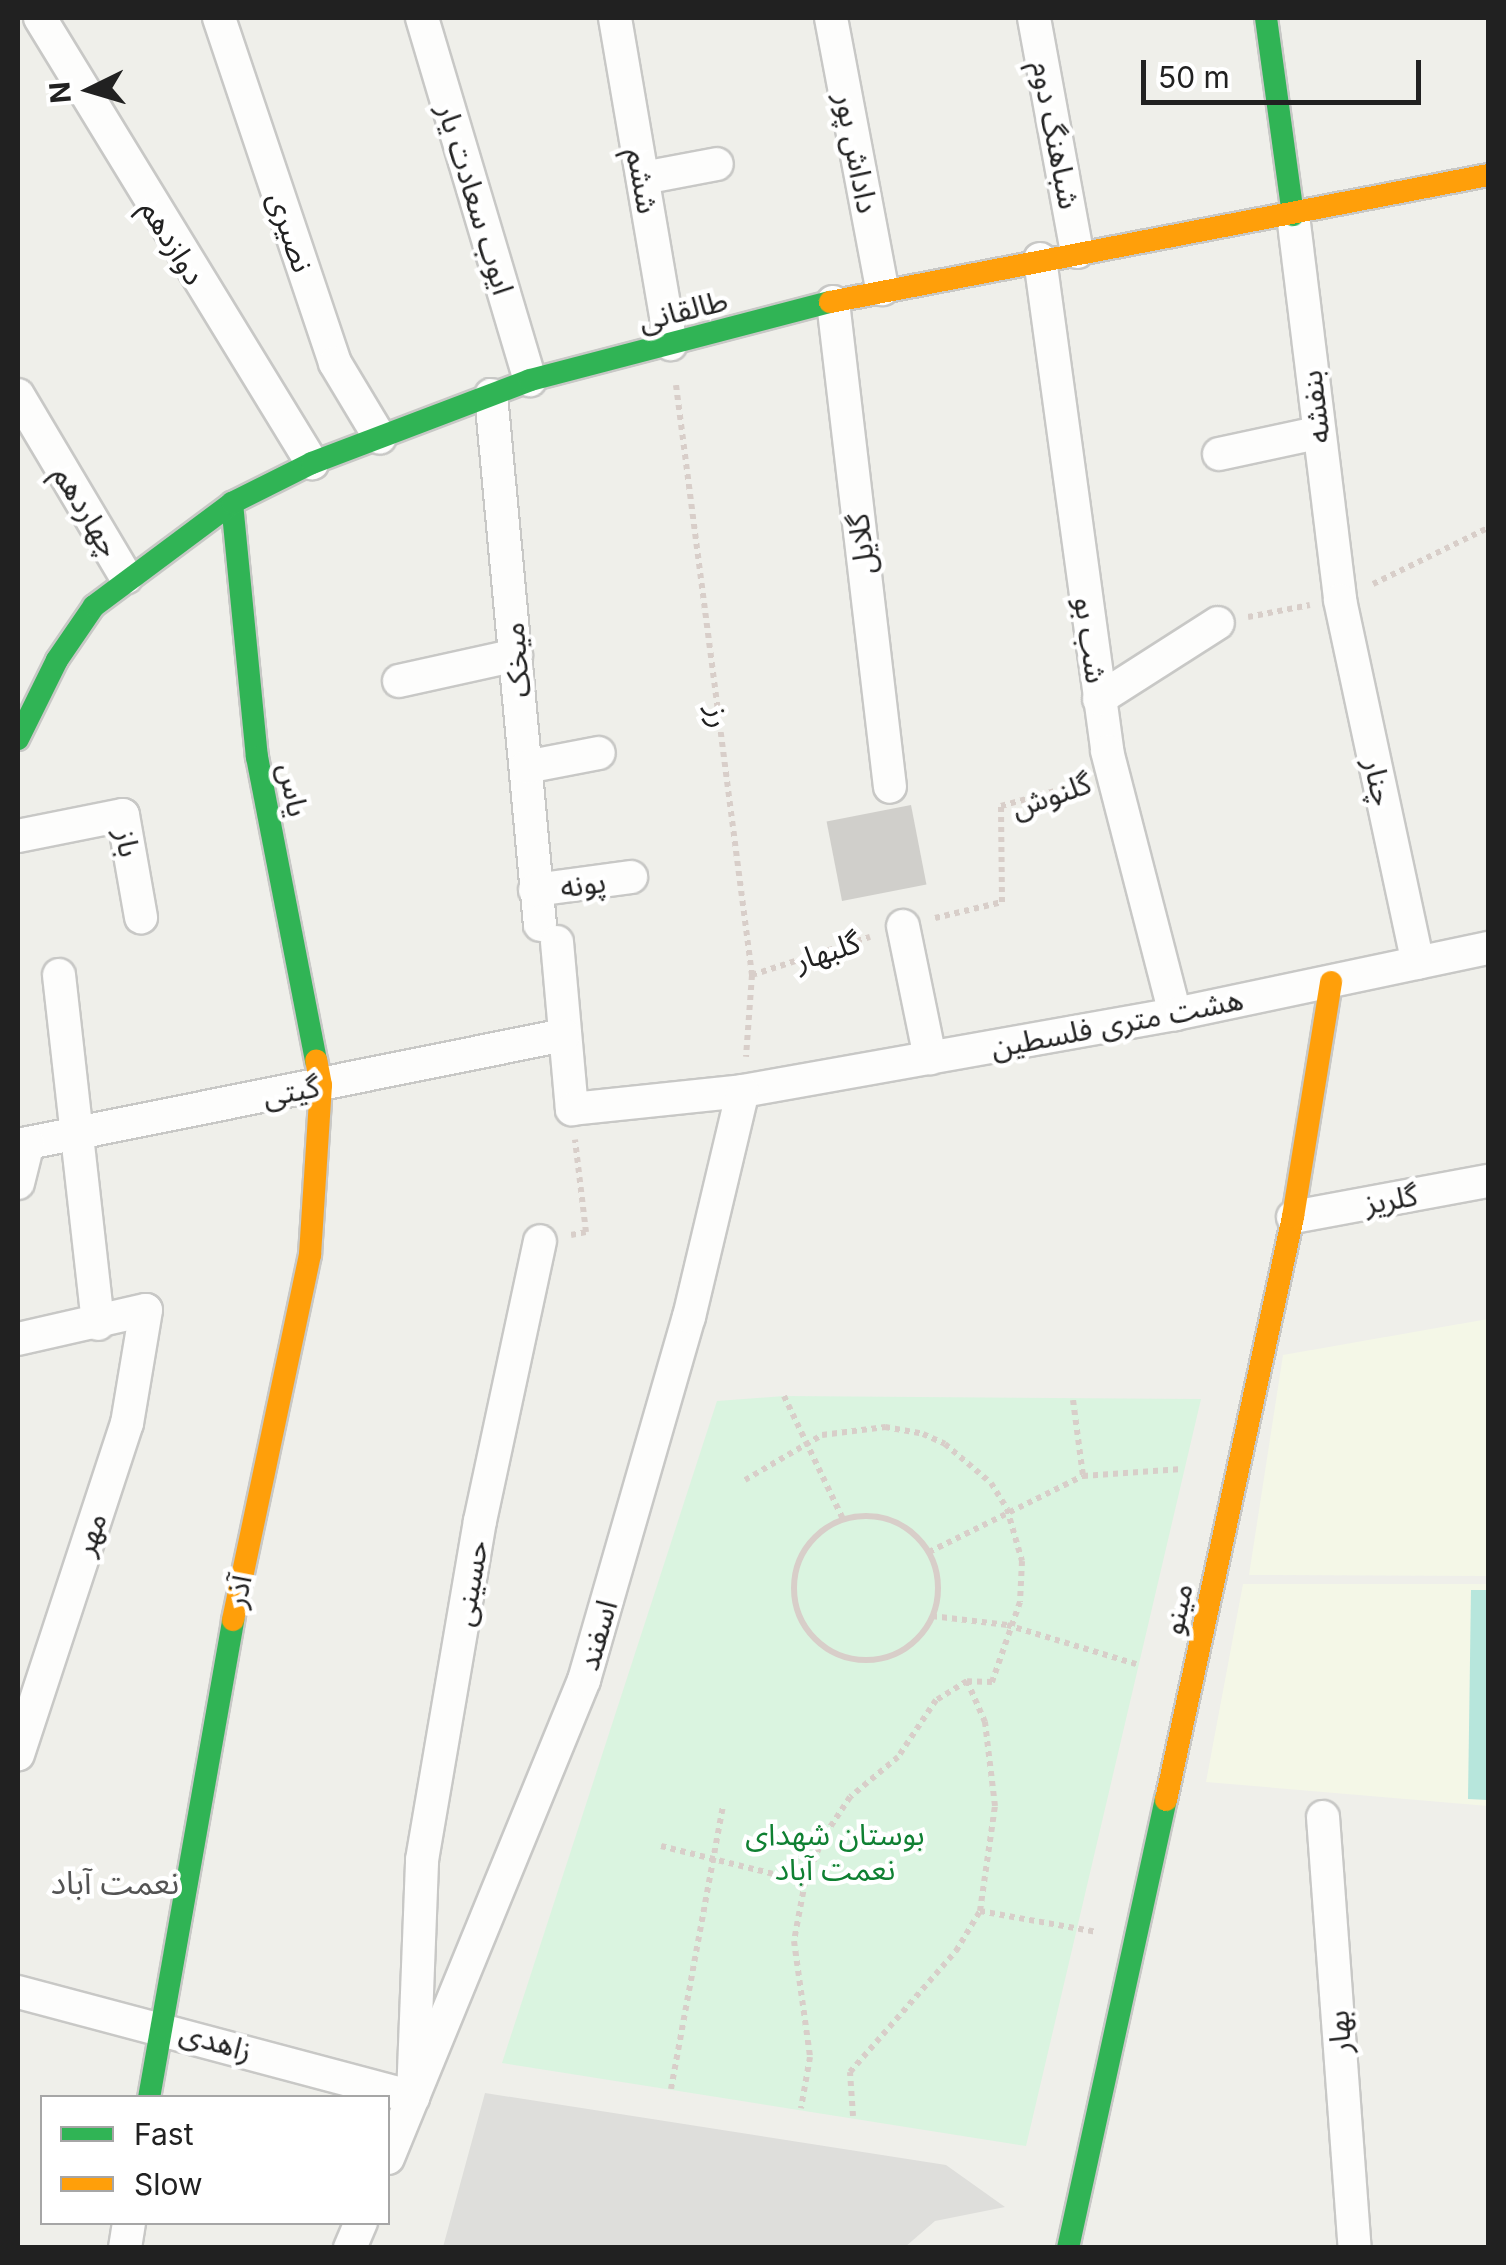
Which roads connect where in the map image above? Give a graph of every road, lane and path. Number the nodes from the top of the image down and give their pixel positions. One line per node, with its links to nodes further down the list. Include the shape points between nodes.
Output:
1 (40, 18): 23 (street, دوازدهم)
2 (218, 18): 21 (street, نصیری, via 335,363)
3 (422, 18): 17 (street, ایوب سعادت یار)
4 (615, 18): 10 (street, ششم)
5 (832, 18): 14 (street, داداش پور)
6 (1034, 18): 12 (street, شباهنگ دوم)
7 (1266, 18): 11 (street)
8 (718, 164): 10 (street)
9 (1488, 175): 11 (street, طالقانی)
10 (642, 178): 16 (street, ششم)
11 (1293, 215): 12 (street, طالقانی); 20 (street, بنفشه)
12 (1078, 252): 13 (street, طالقانی)
13 (1040, 259): 14 (street, طالقانی); 30 (street, شب بو)
14 (882, 289): 15 (street, طالقانی)
15 (833, 302): 16 (street, طالقانی); 35 (street, گلایل)
16 (671, 344): 17 (street, طالقانی); 44 (path, رز)
17 (530, 380): 19 (street, طالقانی)
18 (18, 394): 25 (street, چهاردهم)
19 (491, 395): 21 (street, طالقانی); 28 (street, میخک)
20 (1317, 432): 22 (street); 26 (street, بنفشه)
21 (380, 438): 23 (street, طالقانی)
22 (1219, 454)
23 (312, 463): 24 (street, طالقانی)
24 (232, 502): 25 (street, طالقانی); 49 (street, یاس, via 257,758)
25 (126, 576): 31 (street, طالقانی, via 94,606 57,660)
26 (1340, 600): 42 (street, چنار)
27 (1218, 622): 30 (street)
28 (516, 655): 29 (street); 33 (street, میخک)
29 (398, 682)
30 (1099, 699): 34 (street, شب بو)
31 (18, 738)
32 (599, 752): 33 (street)
33 (526, 768): 38 (street, میخک)
34 (1113, 774): 40 (path, گلنوش, via 1001,806 1002,902); 46 (street, شب بو)
35 (890, 787)
36 (18, 836): 39 (street, باز, via 124,815)
37 (632, 878): 38 (street, پونه)
38 (535, 890): 47 (street, میخک)
39 (140, 917)
40 (902, 926): 44 (path, گلبهار); 48 (street)
41 (1488, 948): 42 (street, هشت متری فلسطین)
42 (1418, 964): 45 (street, هشت متری فلسطین)
43 (60, 975): 52 (street)
44 (752, 975): 50 (path, رز)
45 (1331, 982): 46 (street, هشت متری فلسطین); 56 (street, مینو)
46 (1175, 1014): 48 (street, هشت متری فلسطین)
47 (564, 1034): 49 (street, گیتی); 51 (street, میخک)
48 (930, 1058): 50 (street, هشت متری فلسطین)
49 (321, 1085): 52 (street, گیتی); 82 (street, آذر, via 310,1255 208,1732)
50 (743, 1091): 51 (street, هشت متری فلسطین); 85 (street, اسفند, via 689,1317 584,1680)
51 (572, 1109): 57 (path, via 586,1232)
52 (76, 1133): 53 (street, گیتی); 58 (street)
53 (23, 1144): 55 (street)
54 (1488, 1180): 56 (street, گلریز)
55 (18, 1184)
56 (1294, 1216): 80 (street, مینو)
57 (540, 1241): 85 (street, حسینی, via 480,1522 422,1860)
58 (98, 1324): 59 (street); 73 (street, مهر, via 146,1310 127,1423)
59 (18, 1339)
60 (784, 1396): 62 (path)
61 (1073, 1400): 64 (path)
62 (811, 1440): 65 (path); 66 (path, via 861,1428 923,1434 973,1465); 67 (path)
63 (1182, 1469): 64 (path)
64 (1083, 1476): 66 (path)
65 (745, 1480)
66 (1007, 1510): 68 (path); 70 (path, via 1022,1560 1020,1602)
67 (844, 1519): 68 (path, via 892,1520); 69 (path, via 806,1547 796,1569 794,1593 812,1636 842,1655 878,1659 910,1644)
68 (929, 1552): 69 (path, via 938,1594)
69 (932, 1616): 70 (path)
70 (1008, 1626): 71 (path); 72 (path, via 992,1682)
71 (1136, 1664)
72 (968, 1682): 78 (path, via 936,1700 898,1757 850,1797); 79 (path, via 985,1722 995,1806)
73 (18, 1754)
74 (723, 1805): 77 (path)
75 (1323, 1817): 90 (street, بهار)
76 (661, 1846): 77 (path)
77 (713, 1860): 78 (path); 83 (path)
78 (806, 1882): 86 (path, via 794,1941 810,2057)
79 (980, 1911): 80 (path); 87 (path, via 956,1951 850,2072)
80 (1135, 1939): 89 (street, مینو)
81 (18, 1992): 82 (street, زاهدی)
82 (161, 2025): 84 (street, آذر); 85 (street, زاهدی)
83 (671, 2088)
84 (149, 2095)
85 (413, 2097): 88 (street, اسفند)
86 (801, 2108)
87 (853, 2116)
88 (390, 2153)
89 (1068, 2248)
90 (1355, 2248)

